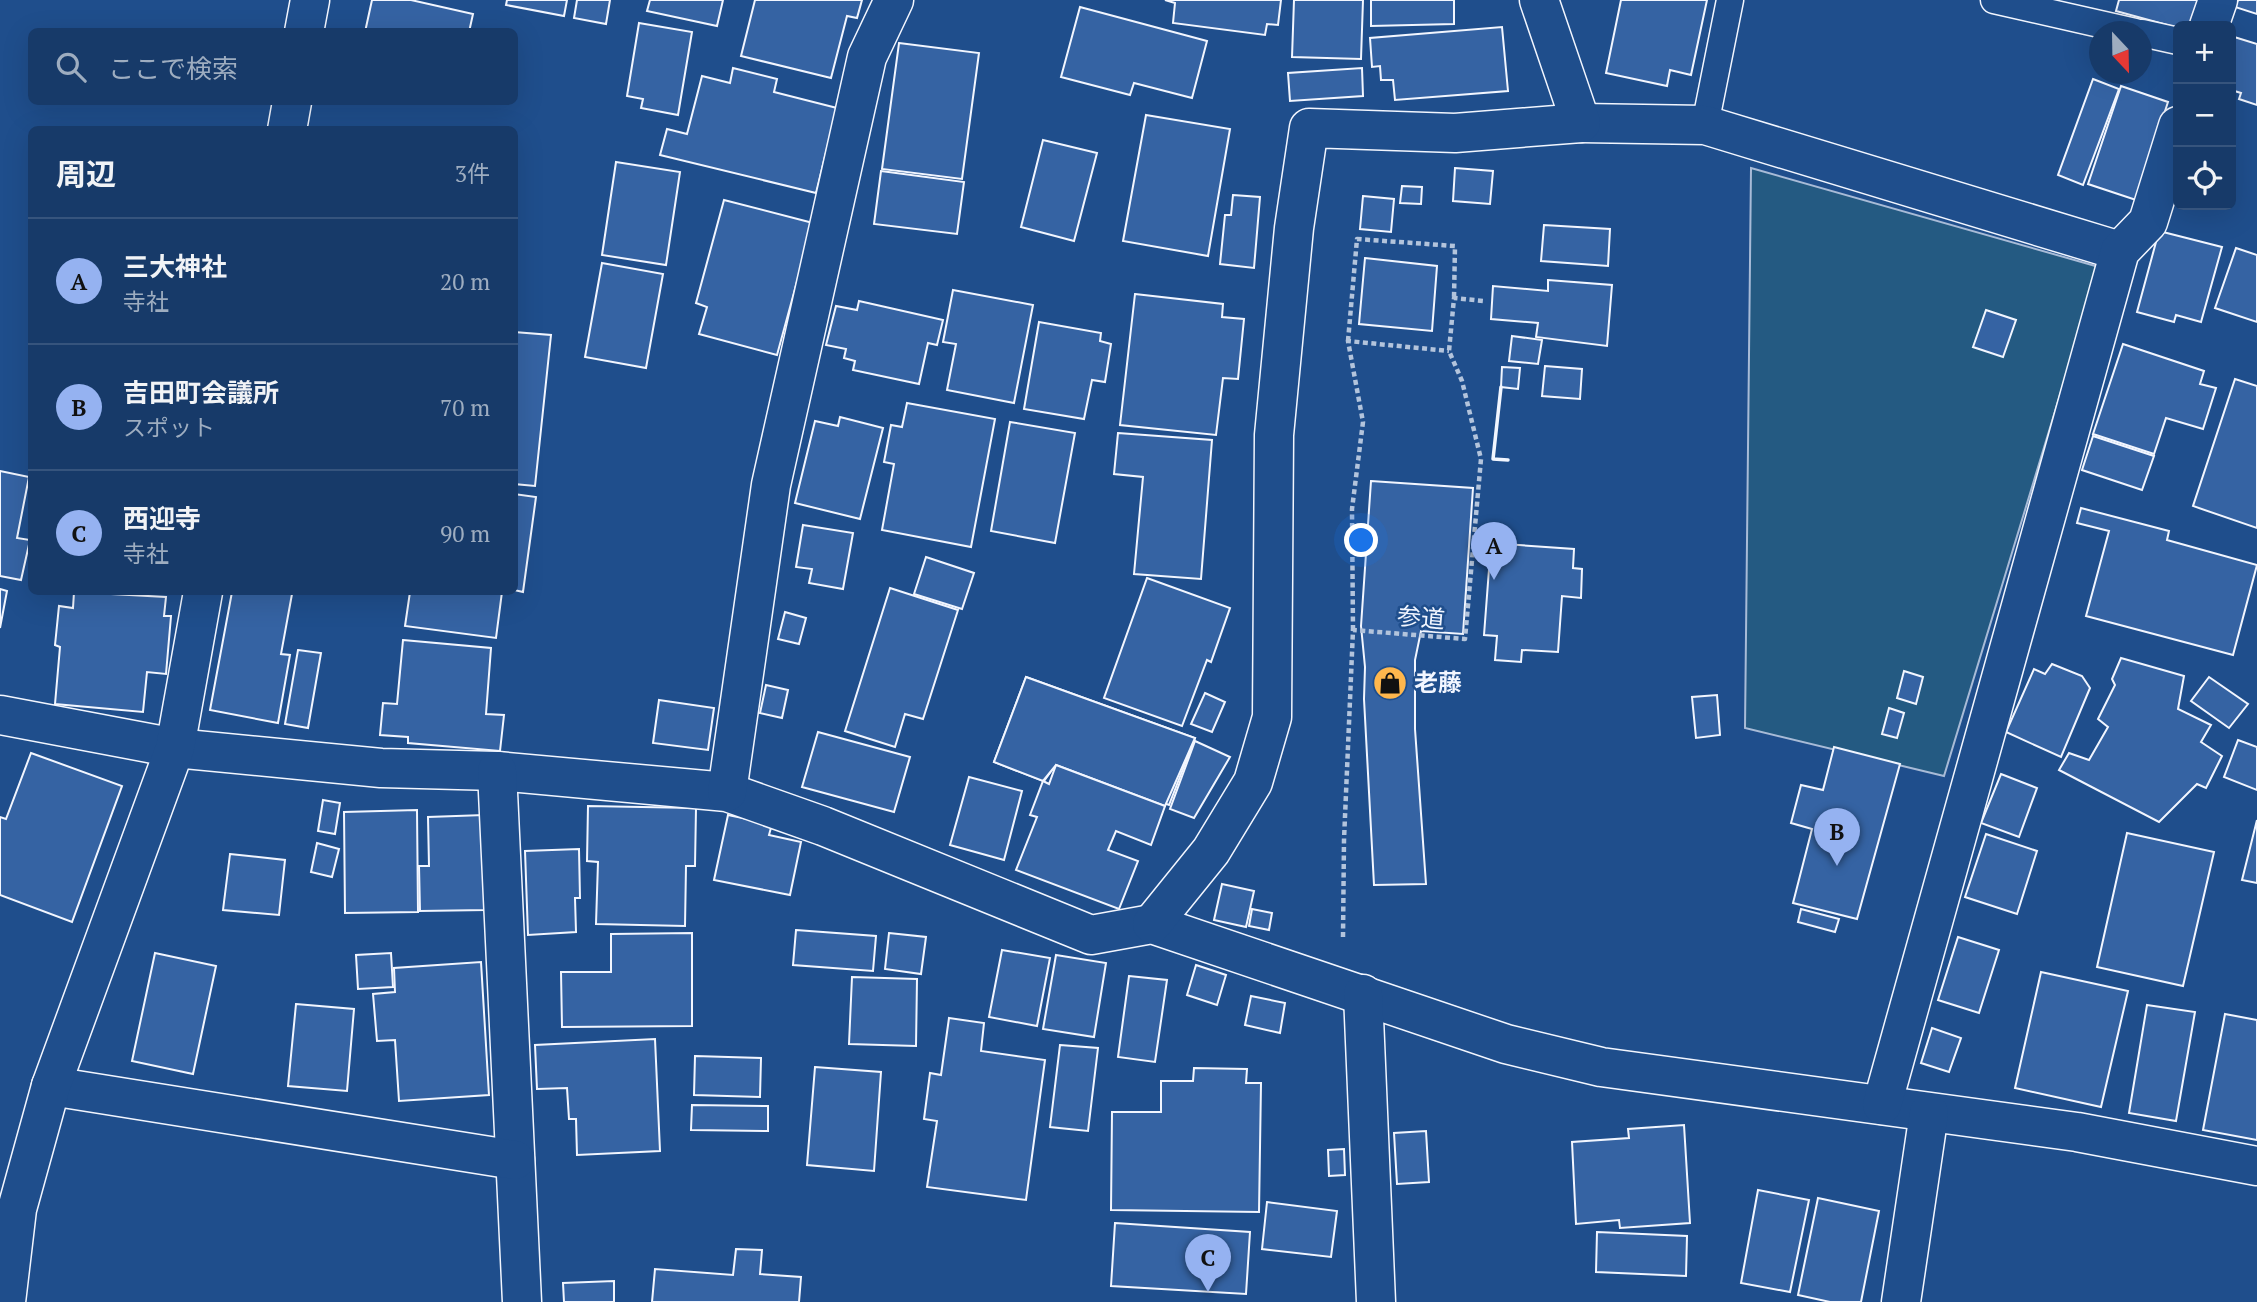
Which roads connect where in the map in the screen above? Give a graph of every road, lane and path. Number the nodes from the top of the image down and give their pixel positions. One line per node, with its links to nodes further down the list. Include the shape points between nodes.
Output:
1 (310, 0): 9 (street)
2 (894, 0): 27 (street, via 867,58 771,485)
3 (1539, 0): 13 (street)
4 (1730, 0): 14 (lane)
5 (1994, 0): 8 (lane)
6 (2218, 0): 7 (street)
7 (2211, 21)
8 (2089, 22)
9 (305, 28)
10 (2152, 35): 11 (lane)
11 (2173, 40)
12 (291, 105): 15 (street)
13 (1581, 123): 14 (street); 28 (street, via 1455,133 1309,128 1294,228 1274,435 1272,717 1253,782 1211,851)
14 (1705, 125): 17 (street)
15 (287, 126)
16 (2173, 142): 17 (street, via 2148,222)
17 (2120, 251): 31 (street)
18 (1454, 298): 19 (path); 20 (path, 参道, via 1455,246 1357,239); 21 (path, 参道)
19 (1484, 301)
20 (1348, 341): 21 (path); 23 (path, via 1363,422 1352,509)
21 (1449, 351): 23 (path, 参道, via 1462,381 1481,459 1465,639)
22 (202, 595): 25 (street)
23 (1353, 630): 29 (path, via 1343,840 1344,925)
24 (0, 715): 25 (street)
25 (175, 748): 26 (street, via 381,768); 30 (street)
26 (497, 771): 27 (street); 33 (street)
27 (727, 792): 28 (street, via 1091,935)
28 (1152, 924): 29 (street)
29 (1351, 990): 31 (street, via 1506,1044 1601,1067); 37 (street)
30 (51, 1086): 33 (street); 35 (street, via 17,1209)
31 (1882, 1105): 32 (street)
32 (1929, 1113): 34 (street, via 2077,1132); 38 (street)
33 (515, 1160): 36 (street)
34 (2257, 1166)
35 (6, 1302)
36 (522, 1302)
37 (1376, 1302)
38 (1901, 1302)

